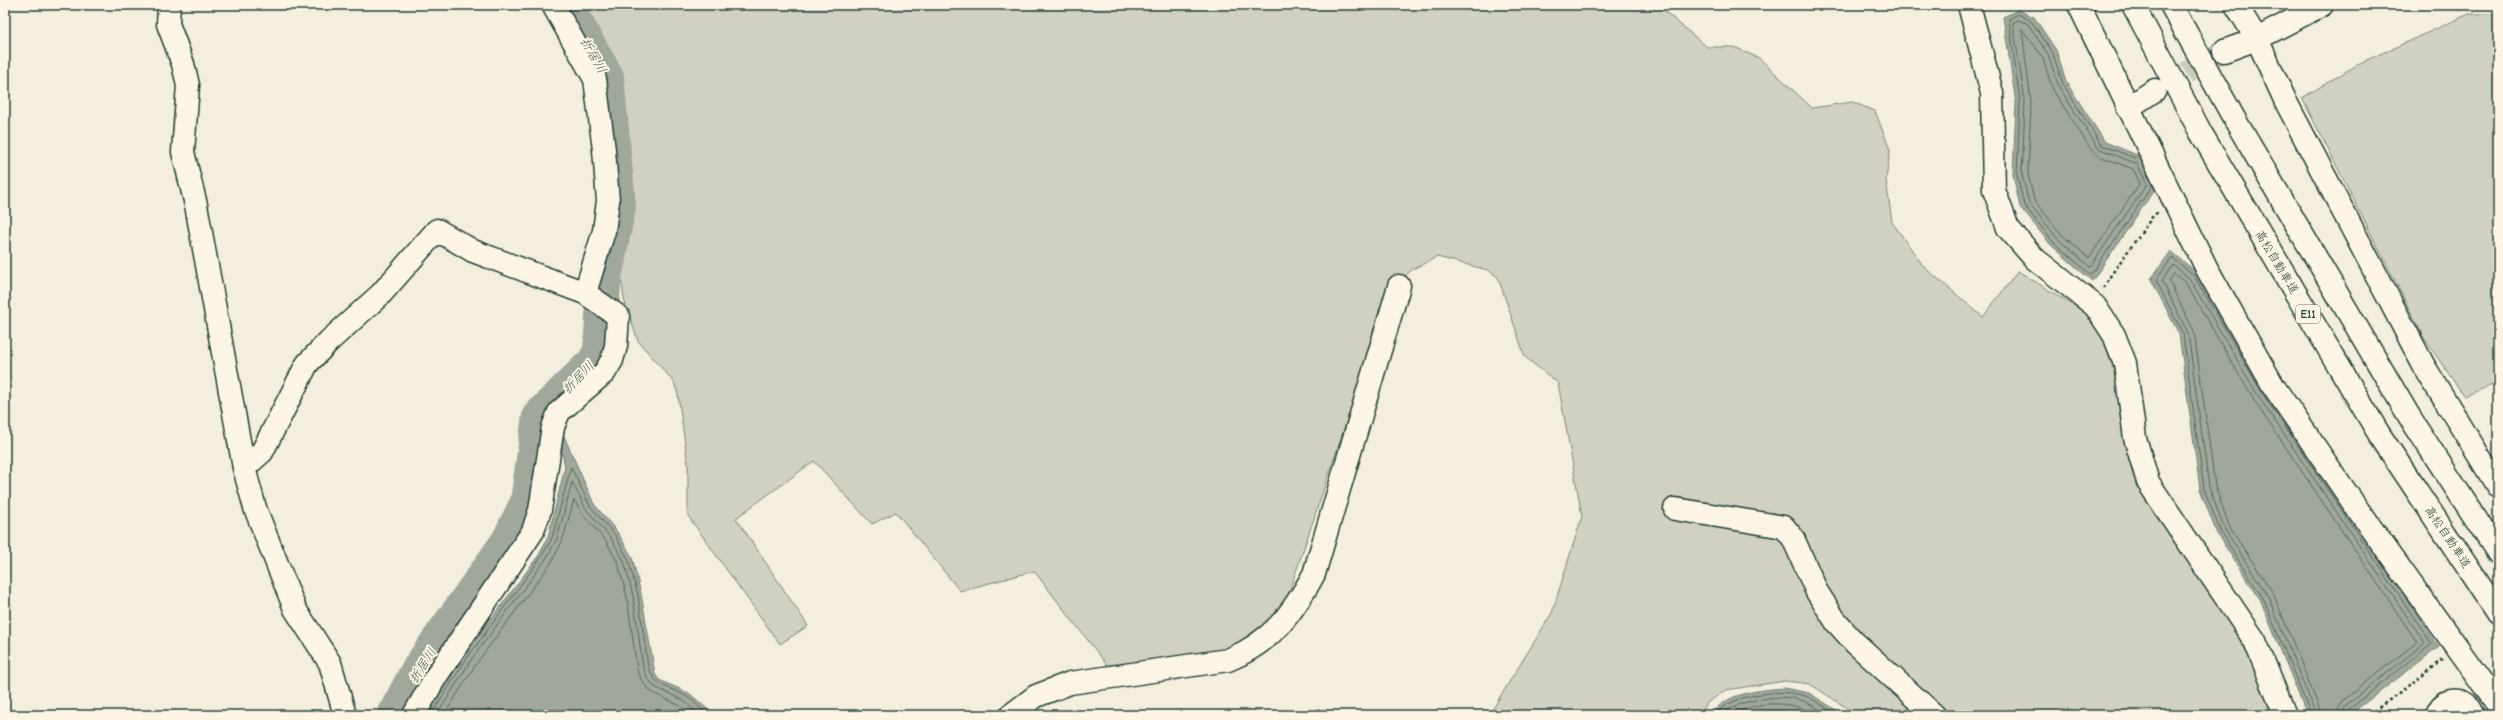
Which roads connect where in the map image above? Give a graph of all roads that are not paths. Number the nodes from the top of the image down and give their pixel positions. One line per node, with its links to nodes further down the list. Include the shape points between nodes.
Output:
1 (169, 5): 15 (main road, via 168,24 188,85 183,152 196,205)
2 (554, 5): 14 (main road, via 595,79 608,201)
3 (1969, 5): 25 (main road, via 1992,93 1994,190 2008,228 2034,259 2095,306 2114,335 2125,363 2135,438 2148,482 2255,641)
4 (2079, 5): 12 (main road)
5 (2133, 5): 19 (main road, 高松自動車道 / E11, via 2201,134 2379,434)
6 (2171, 5): 18 (main road, via 2234,120 2401,402)
7 (2236, 5): 9 (main road)
8 (2322, 5): 9 (main road)
9 (2256, 39): 10 (main road); 16 (main road, via 2286,102 2424,366)
10 (2224, 52)
11 (2155, 90): 12 (main road)
12 (2128, 108): 20 (main road, via 2207,270 2274,387)
13 (1399, 286): 23 (main road, via 1314,574 1296,608 1245,654 1228,660 1070,683 1036,696)
14 (597, 302): 15 (main road, via 473,251 437,230 381,294 307,364 262,452); 22 (main road, via 618,316 616,346 612,360 605,372 559,412 553,427 540,510 533,531 435,678)
15 (244, 468): 21 (main road, via 255,508 295,609 330,663)
16 (2498, 487)
17 (1675, 509): 24 (main road, via 1784,528 1793,538 1817,592 1838,623 1854,642)
18 (2498, 553)
19 (2498, 613)
20 (2498, 705)
21 (345, 715)
22 (414, 715)
23 (1011, 715)
24 (1934, 715)
25 (2285, 715)
26 (2437, 715): 27 (main road, via 2443,705 2454,700 2466,704)
27 (2473, 715)

